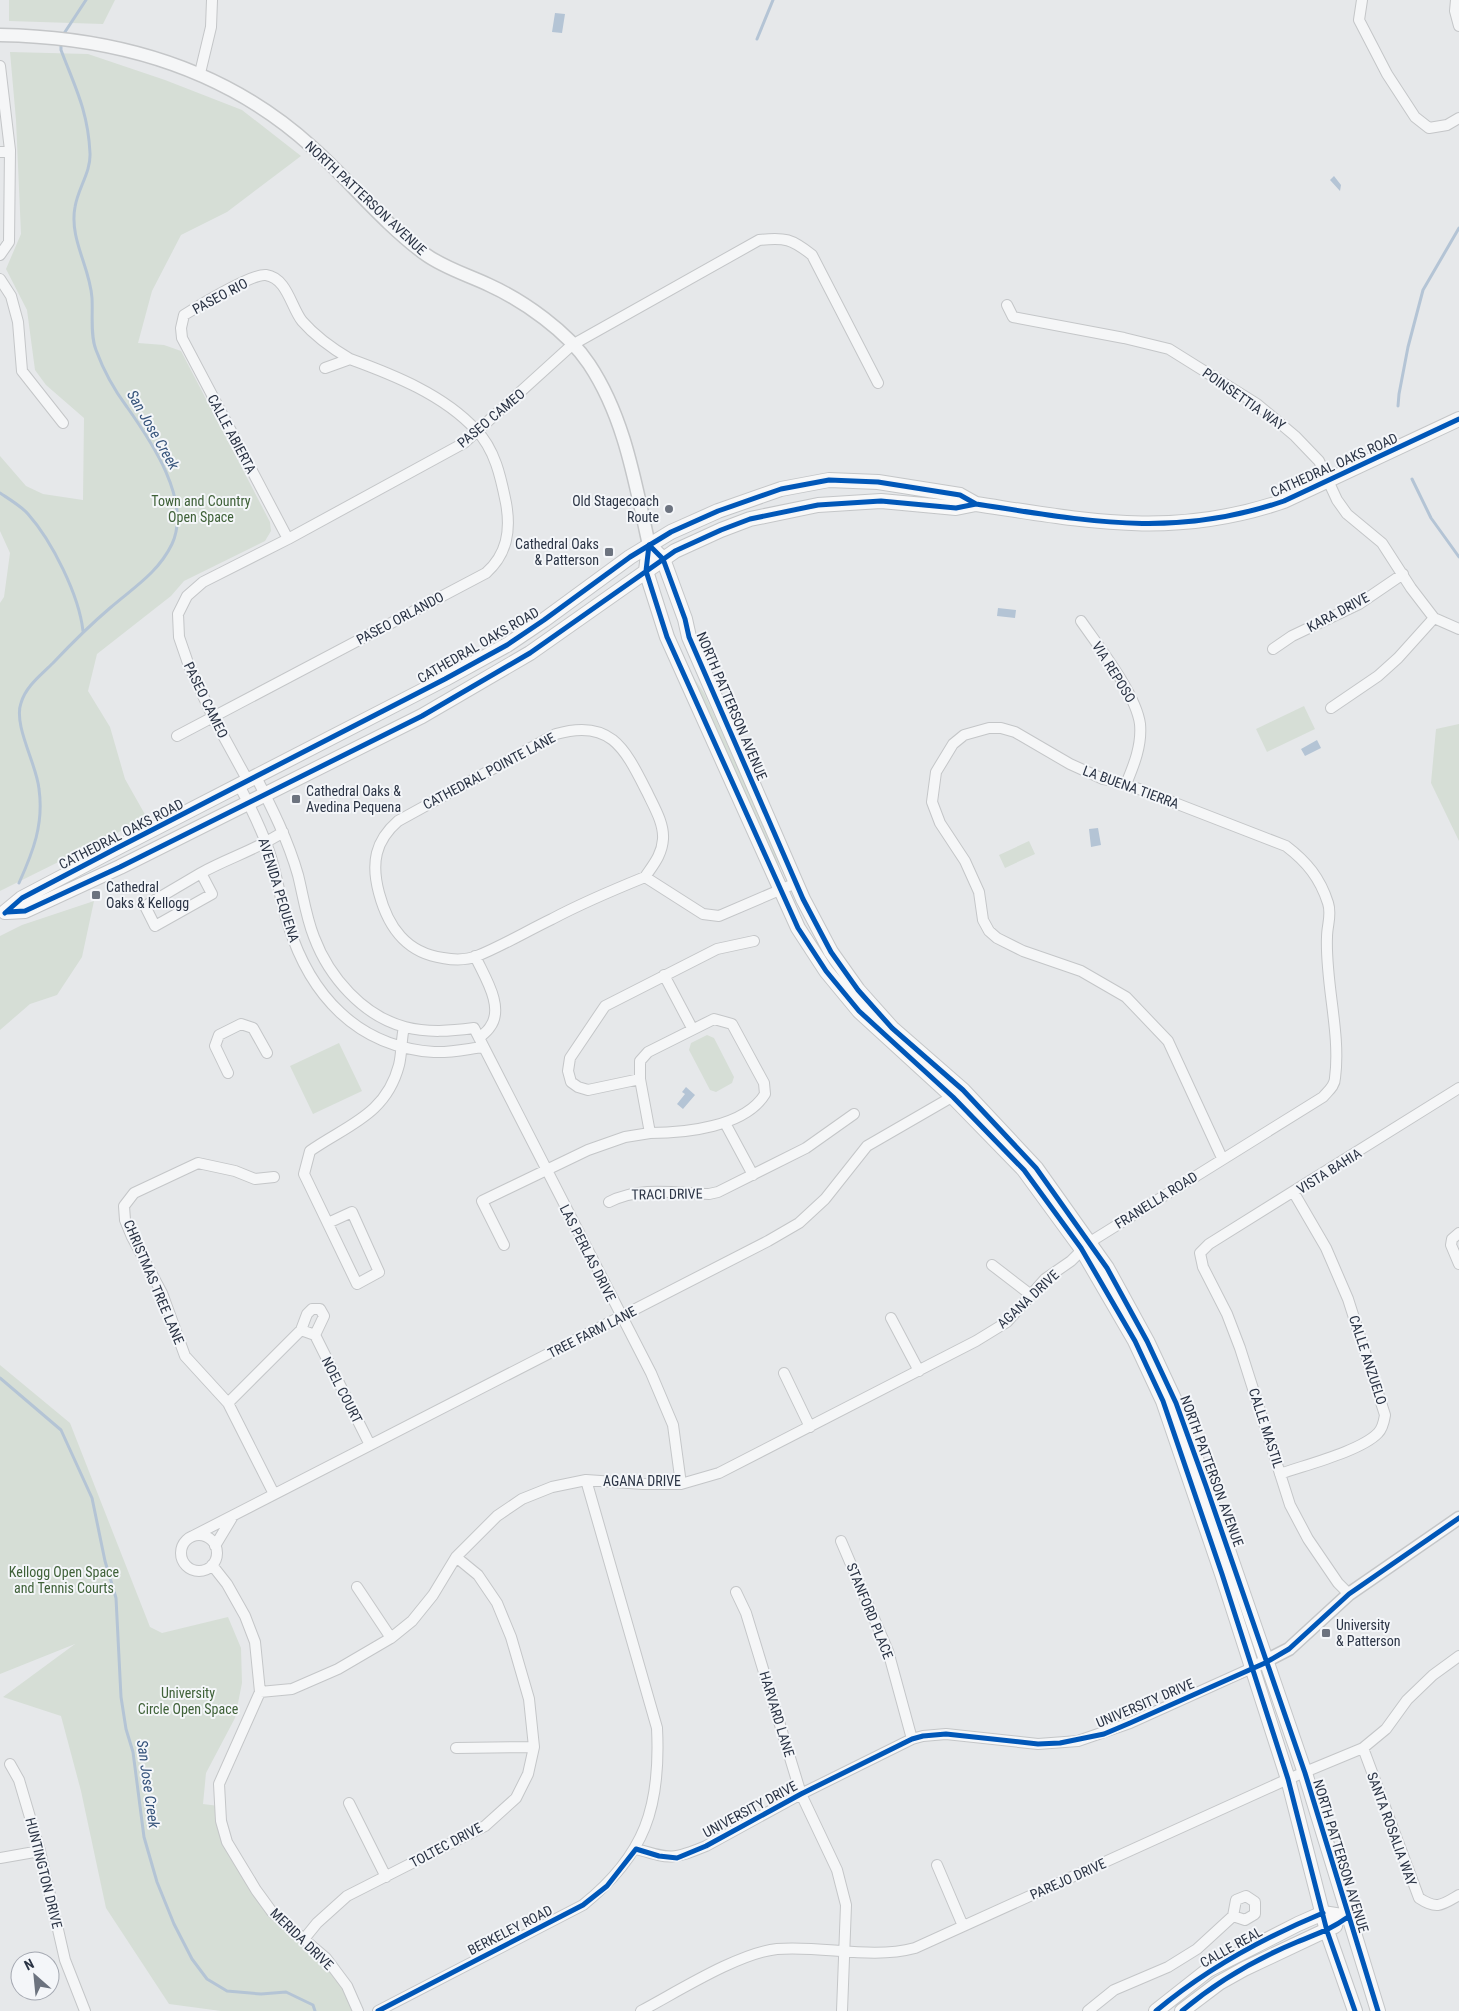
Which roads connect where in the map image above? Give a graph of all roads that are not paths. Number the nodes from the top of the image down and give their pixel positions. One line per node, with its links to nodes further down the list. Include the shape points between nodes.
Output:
1 (212, 0): 7 (street, via 212,27)
2 (1362, 0): 8 (street, via 1359,20 1387,74 1415,117 1429,128 1447,125)
3 (1456, 0): 4 (street)
4 (1459, 26)
5 (0, 35): 7 (street, NORTH PATTERSON AVENUE, via 90,41)
6 (0, 66): 9 (street)
7 (200, 73): 14 (street, NORTH PATTERSON AVENUE, via 262,109 311,146 425,255 519,300)
8 (1459, 118)
9 (5, 151): 10 (street, via 8,242)
10 (0, 255)
11 (0, 279): 19 (street, via 11,296 18,322 22,371)
12 (1006, 306): 21 (street, POINSETTIA WAY, via 1013,317 1169,349 1276,418 1319,461)
13 (181, 328): 15 (street, PASEO RIO, via 184,315 201,304 253,278 266,275 280,282 302,321 333,349); 23 (street, CALLE ABIERTA, via 182,338)
14 (572, 344): 17 (street, PASEO CAMEO, via 759,240 781,238 796,242 812,255); 20 (street, PASEO CAMEO); 24 (street, NORTH PATTERSON AVENUE, via 588,362 614,408)
15 (350, 359): 16 (street); 20 (street, PASEO RIO, via 409,384 451,408)
16 (326, 368)
17 (878, 383)
18 (1459, 419): 21 (main road, CATHEDRAL OAKS ROAD)
19 (63, 423)
20 (477, 430): 23 (street, PASEO CAMEO, via 464,443 428,464); 33 (street, PASEO ORLANDO, via 496,463 507,511 506,546 496,564 486,573)
21 (1330, 481): 22 (main road, CATHEDRAL OAKS ROAD, via 1254,512 1191,523 1127,525); 27 (street, POINSETTIA WAY, via 1347,514 1382,542)
22 (976, 504): 24 (main road, CATHEDRAL OAKS ROAD, via 960,495 878,482 829,480 749,499 671,532); 25 (main road, CATHEDRAL OAKS ROAD, via 956,508 881,501 852,502 780,511 721,530)
23 (288, 539): 33 (street, PASEO CAMEO, via 203,582 187,596 178,614 179,636 188,666)
24 (649, 545): 25 (main road, NORTH PATTERSON AVENUE); 26 (main road, NORTH PATTERSON AVENUE); 35 (main road, CATHEDRAL OAKS ROAD, via 507,644)
25 (663, 559): 26 (main road, CATHEDRAL OAKS ROAD); 43 (main road, NORTH PATTERSON AVENUE, via 689,637)
26 (646, 571): 37 (main road, CATHEDRAL OAKS ROAD, via 487,680); 44 (main road, NORTH PATTERSON AVENUE, via 668,637)
27 (1403, 574): 28 (street, POINSETTIA WAY); 31 (street, KARA DRIVE, via 1359,604 1292,636)
28 (1434, 618): 30 (street); 32 (street, via 1378,676)
29 (1081, 621): 36 (street, VIA REPOSO, via 1112,666 1137,711 1139,743)
30 (1459, 629)
31 (1273, 649)
32 (1331, 708)
33 (213, 717): 34 (street, PASEO ORLANDO); 35 (street, PASEO CAMEO)
34 (177, 736)
35 (248, 781): 37 (street, AVENIDA PEQUENA); 38 (street, AVENIDA PEQUENA); 45 (main road, CATHEDRAL OAKS ROAD, via 31,894)
36 (1126, 784): 62 (street, LA BUENA TIERRA, via 1286,846 1304,860 1324,891 1330,914 1327,937 1336,1080 1323,1097); 62 (street, LA BUENA TIERRA, via 1103,779 1070,764 1015,732 988,728 964,736 953,744 936,772 932,802 940,823 968,868 989,931 1023,951 1081,971 1126,997 1168,1041)
37 (264, 794): 38 (main road, CATHEDRAL OAKS ROAD); 39 (street, AVENIDA PEQUENA)
38 (248, 802): 40 (street, AVENIDA PEQUENA); 45 (main road, CATHEDRAL OAKS ROAD, via 25,911)
39 (283, 832): 40 (street); 49 (street, AVENIDA PEQUENA, via 298,874 313,936 322,956 345,989 363,1006)
40 (266, 844): 41 (street, via 228,858); 53 (street, AVENIDA PEQUENA, via 295,945 315,983 349,1022)
41 (201, 873): 41 (street, via 212,894 156,926 145,906)
42 (645, 877): 44 (street, via 703,914 719,916); 47 (street, CATHEDRAL POINTE LANE, via 594,897); 47 (street, CATHEDRAL POINTE LANE, via 661,854 662,826 630,758 620,745 593,730 573,729 556,734 398,821 385,832 378,846 378,890 385,913 399,936 425,954 453,960)
43 (796, 883): 44 (street); 58 (main road, NORTH PATTERSON AVENUE, via 828,947 858,990)
44 (780, 891): 58 (main road, NORTH PATTERSON AVENUE, via 798,928 841,991 885,1037)
45 (4, 913)
46 (754, 941): 48 (street, via 717,949)
47 (475, 956): 52 (street, via 495,1002 491,1027)
48 (664, 975): 51 (street); 56 (street, via 605,1006 570,1058 568,1071 571,1082 588,1090)
49 (404, 1027): 50 (street, AVENIDA PEQUENA, via 449,1031); 53 (street)
50 (474, 1028): 52 (street, LAS PERLAS DRIVE)
51 (692, 1028): 56 (street, via 648,1052 640,1061); 60 (street, via 714,1019 732,1024 764,1083 765,1094 759,1104)
52 (481, 1043): 53 (street, AVENIDA PEQUENA, via 436,1052); 63 (street, LAS PERLAS DRIVE)
53 (400, 1047): 68 (street, via 399,1065 386,1095 368,1116 310,1151 304,1174)
54 (267, 1053): 55 (street, via 253,1028 241,1024 219,1035 215,1046)
55 (228, 1073)
56 (640, 1079): 61 (street)
57 (1459, 1088): 66 (street, VISTA BAHIA)
58 (958, 1094): 71 (main road, NORTH PATTERSON AVENUE); 76 (street, TREE FARM LANE, via 867,1146 825,1200 799,1223)
59 (854, 1114): 64 (street, TRACI DRIVE, via 806,1148)
60 (726, 1123): 61 (street, via 676,1133); 64 (street)
61 (650, 1133): 63 (street, via 625,1137)
62 (1222, 1158): 71 (street, FRANELLA ROAD)
63 (544, 1169): 70 (street, via 482,1201); 76 (street, LAS PERLAS DRIVE)
64 (753, 1176): 67 (street, TRACI DRIVE, via 709,1194 648,1191 621,1195)
65 (274, 1177): 82 (street, CHRISTMAS TREE LANE, via 255,1179 198,1163 134,1193 124,1206 128,1229 162,1293 186,1356)
66 (1294, 1193): 72 (street, VISTA BAHIA, via 1209,1244); 85 (street, CALLE ANZUELO, via 1326,1248 1348,1298 1385,1415 1378,1433 1356,1447)
67 (609, 1202)
68 (328, 1223): 68 (street, via 358,1284 379,1272 352,1212)
69 (1459, 1233): 73 (street, via 1452,1238 1451,1245)
70 (504, 1245)
71 (1085, 1245): 75 (street, AGANA DRIVE); 101 (main road, NORTH PATTERSON AVENUE, via 1124,1298 1176,1403); 102 (main road, NORTH PATTERSON AVENUE, via 1163,1401)
72 (1200, 1253): 85 (street, CALLE MASTIL, via 1203,1267 1240,1348)
73 (1459, 1264)
74 (992, 1265): 75 (street)
75 (1031, 1295): 80 (street, AGANA DRIVE, via 1007,1322)
76 (621, 1317): 84 (street, TREE FARM LANE); 87 (street, LAS PERLAS DRIVE, via 651,1373 673,1424)
77 (890, 1318): 80 (street)
78 (301, 1330): 79 (street); 79 (street, via 307,1314 312,1309 320,1309 324,1316); 82 (street)
79 (314, 1335): 84 (street, NOEL COURT)
80 (919, 1371): 83 (street, AGANA DRIVE)
81 (784, 1373): 83 (street)
82 (228, 1403): 88 (street, CHRISTMAS TREE LANE)
83 (810, 1427): 87 (street, AGANA DRIVE, via 719,1473)
84 (370, 1445): 88 (street, TREE FARM LANE)
85 (1280, 1474): 98 (street, CALLE MASTIL, via 1297,1520 1338,1583)
86 (586, 1480): 87 (street, AGANA DRIVE); 94 (street, AGANA DRIVE, via 552,1487 522,1499 497,1516); 113 (street, BERKELEY ROAD, via 657,1728 654,1792 648,1823)
87 (681, 1484)
88 (274, 1494): 89 (street, TREE FARM LANE)
89 (234, 1515): 91 (street, TREE FARM LANE); 93 (street)
90 (1459, 1518): 98 (street, UNIVERSITY DRIVE)
91 (193, 1536): 93 (street, via 208,1538); 95 (street, via 182,1547 183,1561 189,1568 198,1570)
92 (841, 1541): 104 (street, STANFORD PLACE, via 888,1651)
93 (215, 1546): 95 (street, via 216,1556)
94 (456, 1557): 99 (street, AGANA DRIVE, via 412,1621); 105 (street, TOLTEC DRIVE, via 478,1575 497,1603 511,1637 529,1699)
95 (212, 1565): 103 (street, MERIDA DRIVE, via 228,1584 255,1642)
96 (357, 1587): 99 (street)
97 (736, 1592): 111 (street, HARVARD LANE, via 746,1613)
98 (1349, 1594): 101 (street, UNIVERSITY DRIVE, via 1289,1649)
99 (391, 1638): 103 (street, AGANA DRIVE, via 345,1666 292,1689)
100 (1459, 1656): 107 (street, PAREJO DRIVE, via 1433,1675 1407,1700 1386,1729)
101 (1265, 1662): 102 (street, UNIVERSITY DRIVE); 109 (main road, NORTH PATTERSON AVENUE)
102 (1252, 1668): 104 (street, UNIVERSITY DRIVE, via 1130,1723 1078,1741 1038,1744 946,1734); 110 (main road, NORTH PATTERSON AVENUE)
103 (260, 1692): 124 (street, MERIDA DRIVE, via 219,1784 221,1821 227,1842 256,1890 272,1912)
104 (912, 1739): 111 (street, UNIVERSITY DRIVE)
105 (534, 1747): 106 (street); 117 (street, TOLTEC DRIVE, via 528,1774 516,1798 485,1826)
106 (456, 1748)
107 (1363, 1748): 109 (street, PAREJO DRIVE); 118 (street, SANTA ROSALIA WAY, via 1419,1898 1429,1905 1442,1904)
108 (10, 1764): 114 (street, HUNTINGTON DRIVE, via 19,1780)
109 (1305, 1773): 110 (street, PAREJO DRIVE); 121 (main road, NORTH PATTERSON AVENUE)
110 (1288, 1778): 119 (main road, NORTH PATTERSON AVENUE); 122 (street, PAREJO DRIVE)
111 (801, 1794): 113 (street, UNIVERSITY DRIVE, via 706,1846 677,1858); 125 (street, HARVARD LANE, via 837,1870 846,1905)
112 (349, 1803): 117 (street)
113 (636, 1849): 129 (street, BERKELEY ROAD, via 607,1886 583,1905)
114 (40, 1851): 115 (street); 127 (street, HUNTINGTON DRIVE, via 65,1960)
115 (0, 1858)
116 (937, 1864): 122 (street)
117 (386, 1877): 124 (street, TOLTEC DRIVE, via 347,1896)
118 (1459, 1895)
119 (1323, 1913): 121 (main road); 123 (main road, NORTH PATTERSON AVENUE); 133 (main road, CALLE REAL, via 1208,1970)
120 (1232, 1916): 126 (street, via 1197,1949 1168,1967 1114,1990)
121 (1348, 1917): 123 (main road, CALLE REAL); 136 (main road, NORTH PATTERSON AVENUE)
122 (963, 1926): 125 (street, PAREJO DRIVE, via 900,1952)
123 (1328, 1931): 134 (main road, CALLE REAL, via 1297,1942 1244,1969); 135 (main road, NORTH PATTERSON AVENUE)
124 (304, 1939): 128 (street, MERIDA DRIVE, via 326,1958 346,1986)
125 (844, 1951): 130 (street, PAREJO DRIVE, via 777,1949 752,1954); 131 (street, HARVARD LANE)
126 (1098, 2008): 132 (street)
127 (86, 2011)
128 (358, 2011)
129 (378, 2011)
130 (641, 2011)
131 (842, 2011)
132 (1088, 2011)
133 (1156, 2011)
134 (1182, 2011)
135 (1355, 2011)
136 (1378, 2011)

